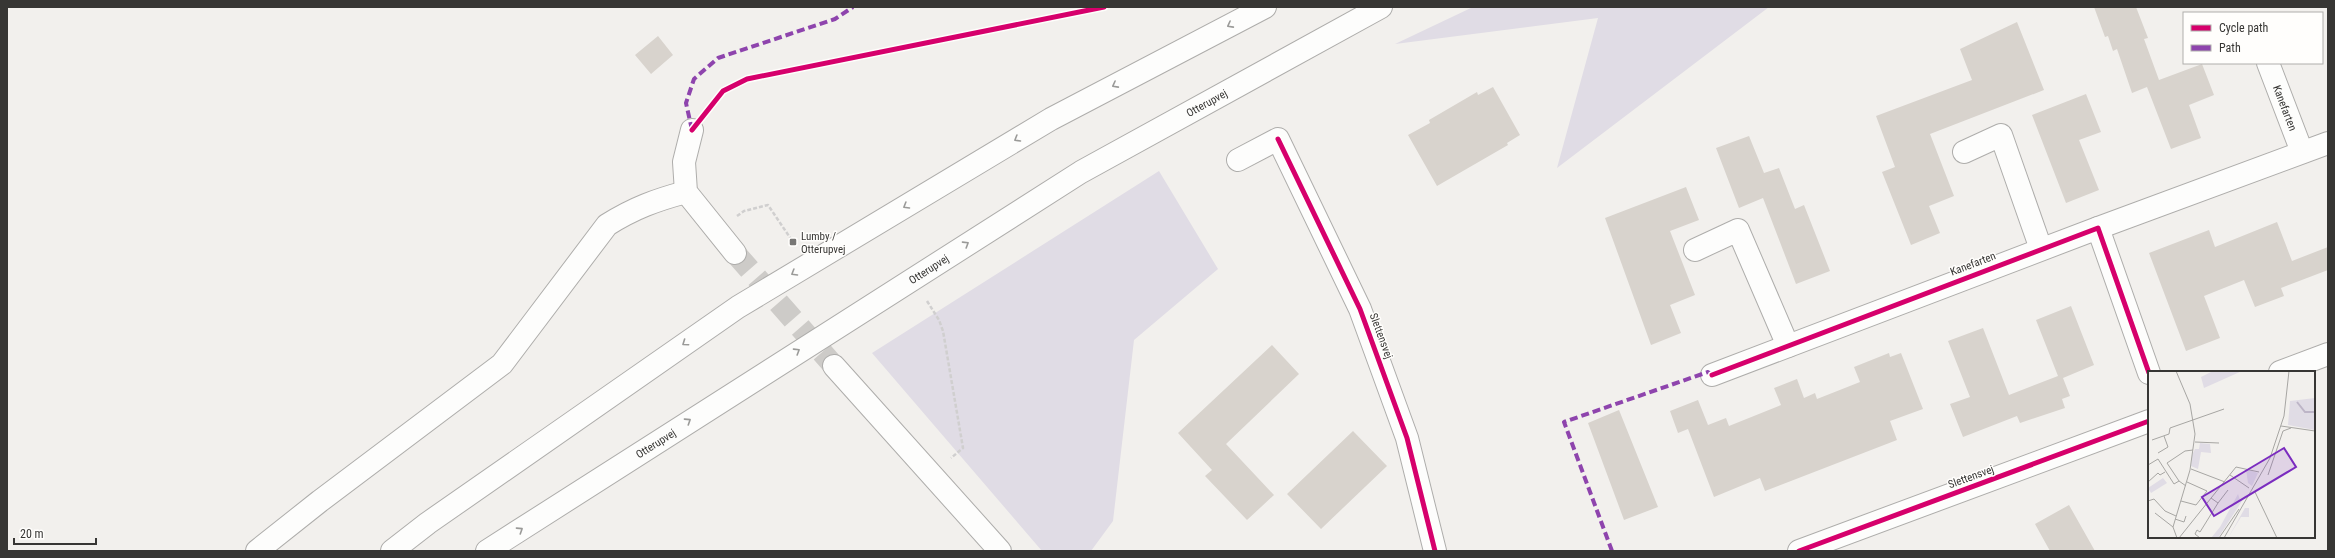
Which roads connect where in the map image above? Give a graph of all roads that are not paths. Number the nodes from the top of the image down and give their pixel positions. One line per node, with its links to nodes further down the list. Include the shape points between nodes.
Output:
1 (1265, 7): 22 (street, one-way to 22, via 1051,119 738,307 428,523)
2 (1382, 7): 23 (street, Otterupvej, one-way to 2, via 1081,172)
3 (2268, 64): 7 (street, Kanefarten)
4 (692, 130): 9 (street, via 684,162)
5 (2328, 142): 7 (street, Kanefarten)
6 (1964, 152): 11 (street, via 2001,135)
7 (2302, 152): 10 (street, Kanefarten)
8 (1238, 160): 25 (street, Slettensvej, via 1278,138 1360,309 1407,438)
9 (686, 192): 13 (street); 21 (street, via 649,202 608,225 502,364)
10 (2098, 228): 11 (street, Kanefarten); 17 (street)
11 (2041, 249): 14 (street, Kanefarten)
12 (1695, 250): 14 (street, via 1738,230)
13 (735, 253)
14 (1788, 346): 19 (street, Kanefarten)
15 (2328, 354): 18 (street)
16 (834, 366): 24 (street)
17 (2148, 371)
18 (2283, 371)
19 (1712, 375)
20 (2148, 421): 26 (street, Slettensvej)
21 (257, 551)
22 (392, 551)
23 (487, 551)
24 (1000, 551)
25 (1435, 551)
26 (1799, 551)

